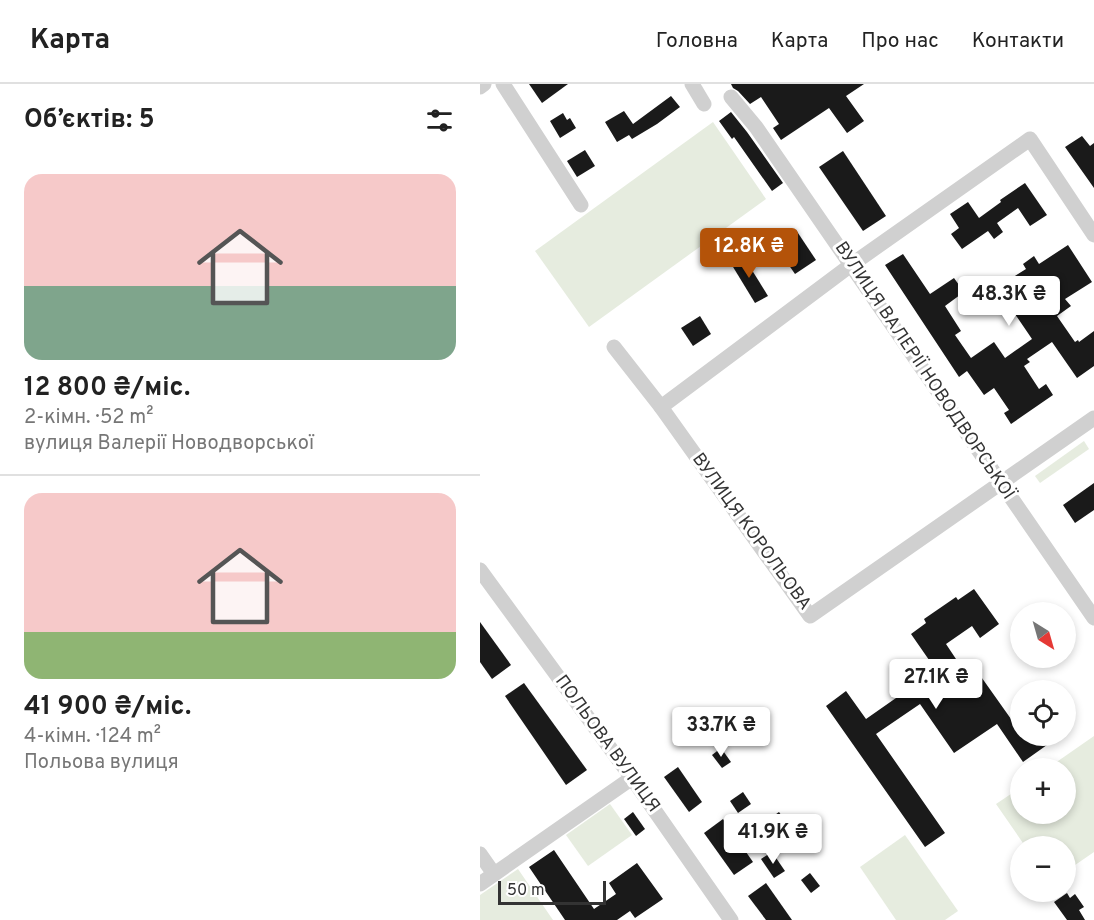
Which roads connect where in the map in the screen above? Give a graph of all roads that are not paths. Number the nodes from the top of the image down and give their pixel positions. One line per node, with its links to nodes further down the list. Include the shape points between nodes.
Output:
1 (484, 84): 4 (street)
2 (503, 84): 7 (street)
3 (692, 84): 6 (street)
4 (480, 87)
5 (731, 97): 9 (street, ВУЛИЦЯ ВАЛЕРІЇ НОВОДВОРСЬКОЇ)
6 (704, 104)
7 (581, 205)
8 (1094, 235): 9 (street, via 1030,139)
9 (851, 265): 11 (street); 13 (street, ВУЛИЦЯ ВАЛЕРІЇ НОВОДВОРСЬКОЇ)
10 (614, 347): 11 (street, ВУЛИЦЯ КОРОЛЬОВА)
11 (661, 407): 13 (street, ВУЛИЦЯ КОРОЛЬОВА, via 810,615)
12 (1094, 418): 13 (street, ВУЛИЦЯ КОРОЛЬОВА)
13 (1000, 483): 15 (street, ВУЛИЦЯ ВАЛЕРІЇ НОВОДВОРСЬКОЇ)
14 (480, 570): 16 (street, ПОЛЬОВА ВУЛИЦЯ)
15 (1094, 618)
16 (632, 778): 18 (street); 20 (street, ПОЛЬОВА ВУЛИЦЯ)
17 (480, 854): 18 (street)
18 (494, 874): 19 (street)
19 (480, 884)
20 (731, 920)

